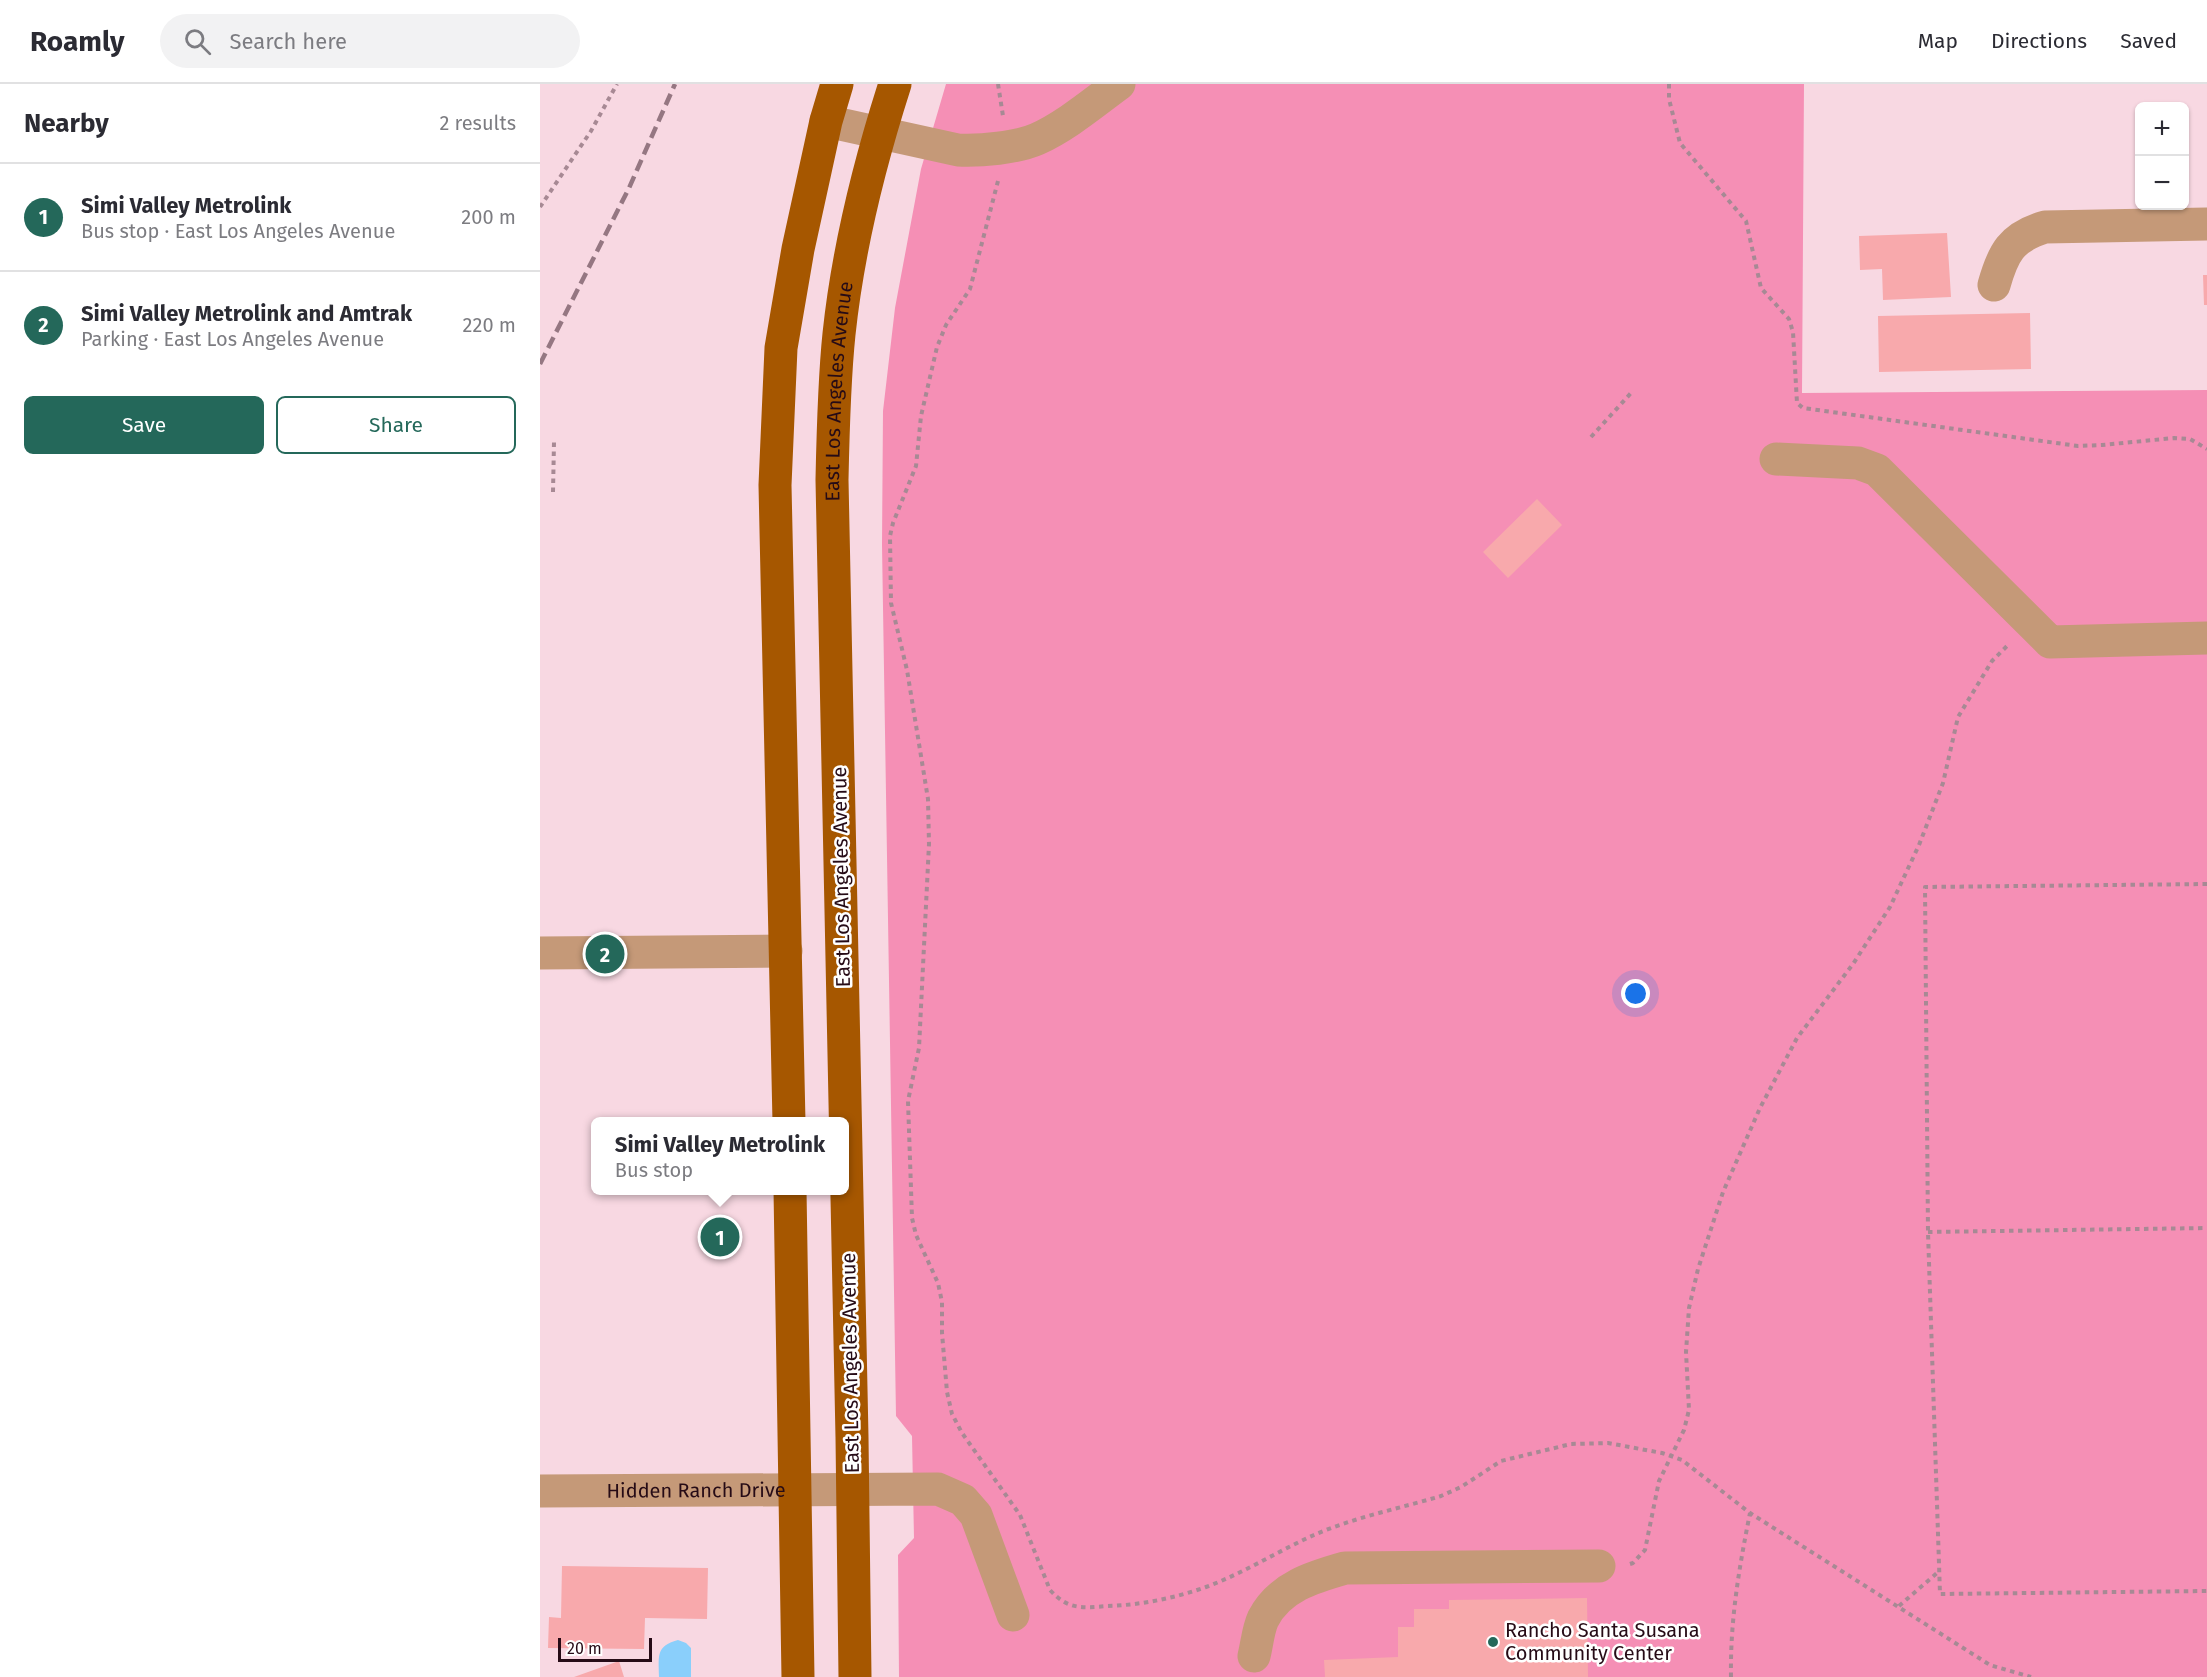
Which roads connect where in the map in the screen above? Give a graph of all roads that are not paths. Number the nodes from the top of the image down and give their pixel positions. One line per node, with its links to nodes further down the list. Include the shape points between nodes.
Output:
1 (837, 84): 4 (main road)
2 (895, 84): 5 (main road, East Los Angeles Avenue)
3 (1119, 84): 5 (street, via 1035,140 979,151)
4 (826, 121): 5 (street); 10 (main road, via 798,249 780,360 775,485)
5 (879, 133): 13 (main road, East Los Angeles Avenue, via 849,264 834,402 832,480)
6 (2207, 224): 7 (street, via 2045,227 2015,240 2002,259)
7 (1994, 285)
8 (1776, 459): 9 (street, via 1858,462 1877,470 2049,642)
9 (2207, 638)
10 (786, 951): 11 (street); 12 (main road)
11 (540, 952)
12 (789, 1117)
13 (846, 1117)
14 (790, 1195): 17 (main road)
15 (848, 1195): 16 (main road, East Los Angeles Avenue)
16 (852, 1489): 17 (street, Hidden Ranch Drive); 20 (street, Hidden Ranch Drive, via 938,1489 963,1500 976,1515); 23 (main road, East Los Angeles Avenue)
17 (795, 1490): 18 (street, Hidden Ranch Drive); 22 (main road)
18 (540, 1491)
19 (1599, 1566): 21 (street, via 1345,1568 1308,1578 1278,1598 1263,1620)
20 (1013, 1615)
21 (1254, 1656)
22 (798, 1677)
23 (855, 1677)

